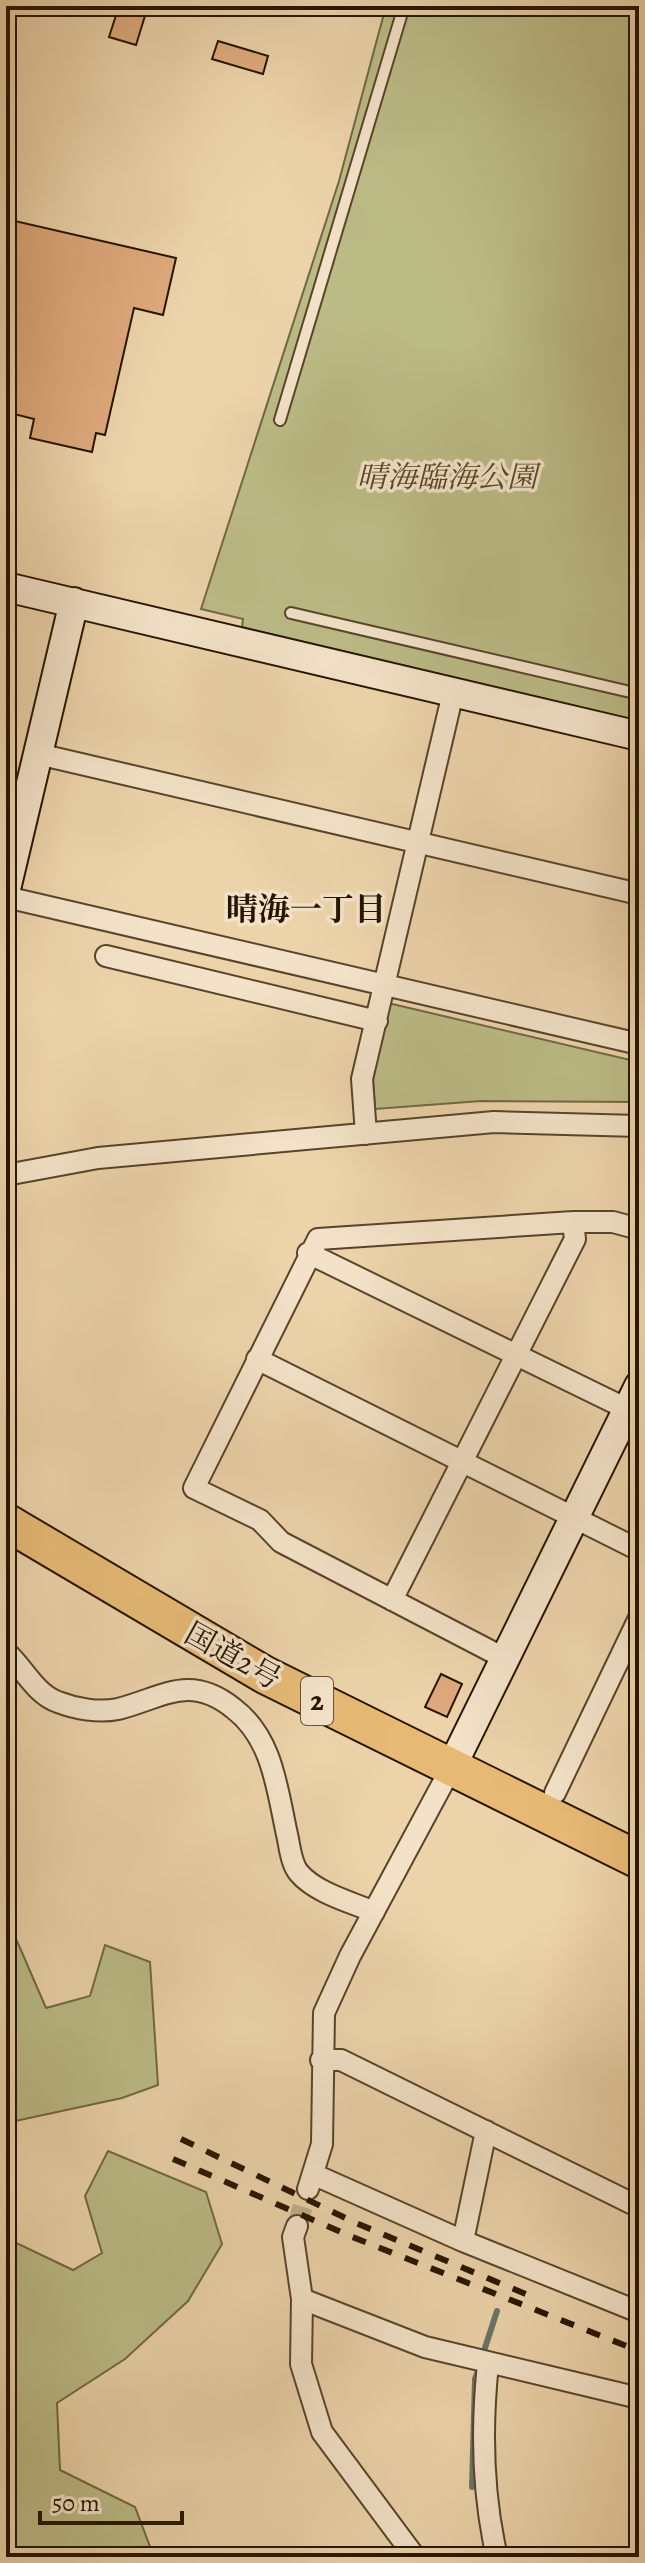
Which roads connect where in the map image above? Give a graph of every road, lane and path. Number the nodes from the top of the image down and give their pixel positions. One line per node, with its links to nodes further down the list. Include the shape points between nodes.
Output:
1 (404, 6): 2 (lane)
2 (280, 420)
3 (6, 587): 4 (street)
4 (74, 602): 6 (street); 9 (street)
5 (291, 613): 7 (lane)
6 (453, 693): 8 (street); 10 (street)
7 (639, 694)
8 (639, 736)
9 (38, 754): 10 (street); 11 (street)
10 (419, 842): 12 (street); 15 (street)
11 (6, 889)
12 (639, 894)
13 (6, 897): 15 (street)
14 (106, 956): 16 (street)
15 (387, 983): 16 (street); 17 (street)
16 (377, 1021): 19 (street, via 362,1079)
17 (639, 1044)
18 (639, 1126): 19 (street, via 494,1122)
19 (366, 1134): 20 (street, via 98,1158)
20 (6, 1175)
21 (573, 1222): 22 (street, via 613,1222); 23 (street, via 318,1239); 24 (street, via 575,1239)
22 (639, 1229)
23 (308, 1253): 24 (street); 25 (street)
24 (516, 1354): 26 (street); 27 (street)
25 (257, 1359): 27 (street); 32 (street, via 194,1488 260,1520 281,1542)
26 (633, 1398): 29 (street)
27 (463, 1460): 29 (street); 32 (street)
28 (6, 1499): 36 (highway, 国道2号 / 2)
29 (574, 1517): 31 (street); 35 (street)
30 (6, 1522): 36 (highway, 国道2号 / 2, via 265,1675)
31 (639, 1550)
32 (392, 1600): 35 (street)
33 (639, 1618): 37 (street)
34 (6, 1652): 40 (street, via 40,1691 56,1702 88,1710 117,1709 175,1690 215,1696 230,1706 260,1735 297,1871 311,1884)
35 (504, 1658): 36 (street)
36 (456, 1758): 37 (highway, 国道2号 / 2); 39 (highway, 国道2号 / 2); 40 (street)
37 (555, 1793): 38 (highway, 国道2号 / 2)
38 (639, 1835)
39 (639, 1860)
40 (374, 1912): 41 (street, via 324,2013)
41 (321, 2060): 42 (street, via 341,2060); 45 (street, via 324,2121 311,2182)
42 (486, 2131): 43 (street); 45 (street)
43 (639, 2207)
44 (297, 2226): 46 (street, via 293,2237)
45 (463, 2241): 47 (street)
46 (302, 2299): 48 (street, via 413,2343); 50 (street, via 301,2364 322,2432)
47 (639, 2312)
48 (488, 2364): 49 (street); 51 (street, via 481,2427 487,2514)
49 (639, 2398)
50 (415, 2557)
51 (497, 2557)

